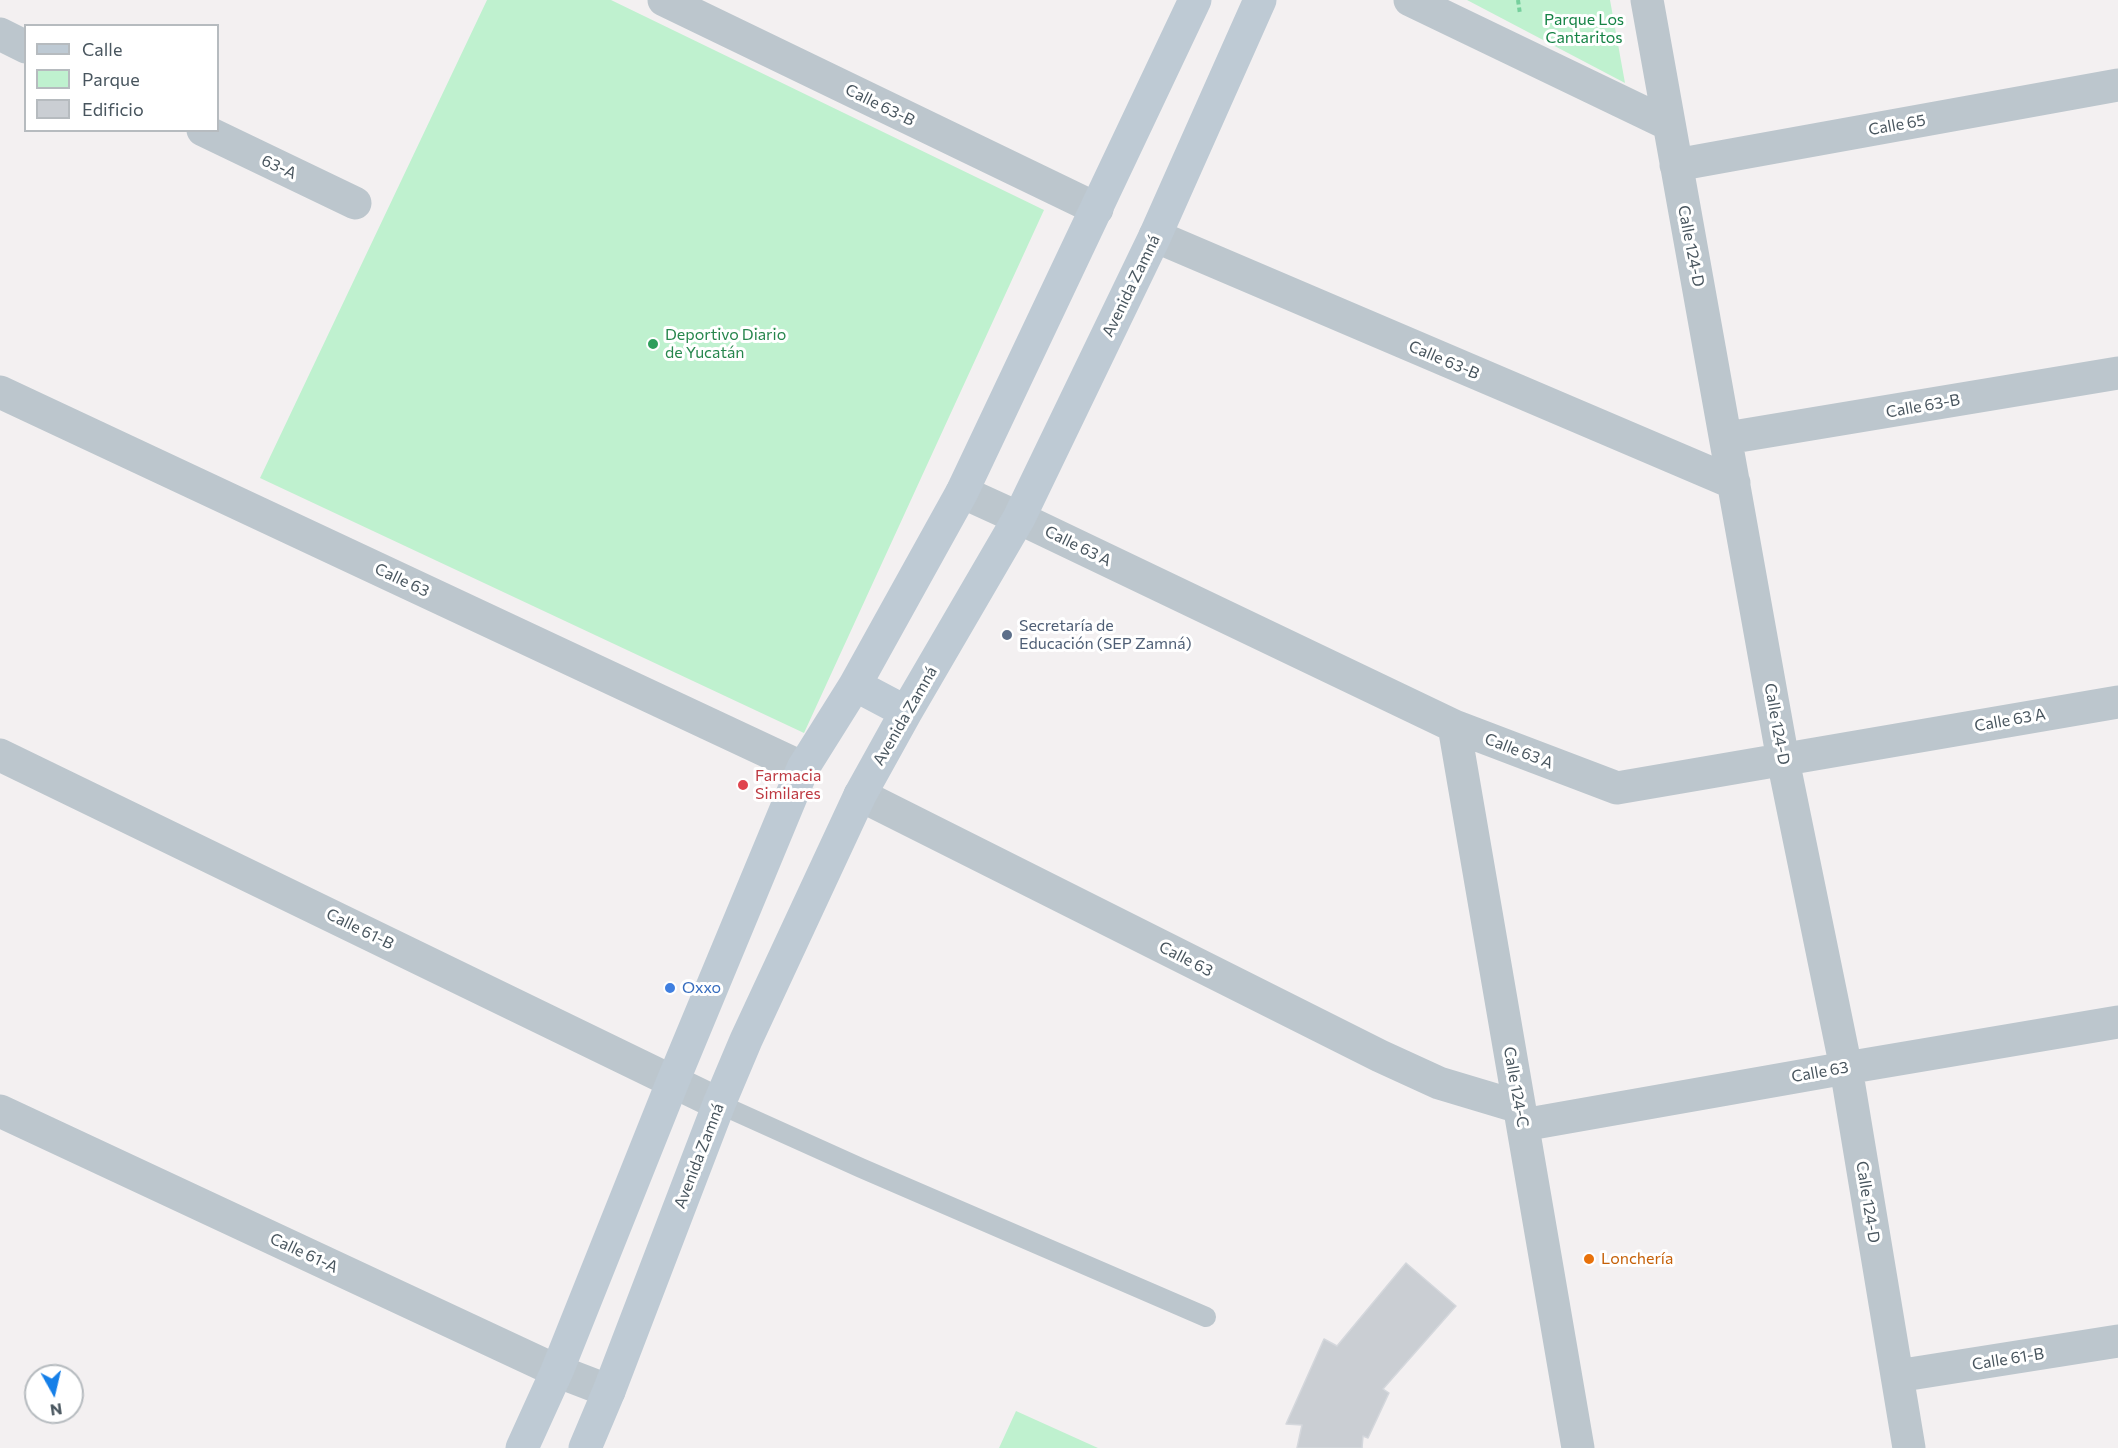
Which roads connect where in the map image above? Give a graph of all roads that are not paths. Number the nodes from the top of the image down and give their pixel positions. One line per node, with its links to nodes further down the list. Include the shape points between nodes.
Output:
1 (664, 0): 13 (street, Calle 63-B)
2 (1195, 0): 13 (street)
3 (1260, 0): 14 (street, Avenida Zamná)
4 (1410, 0): 9 (street)
5 (1647, 0): 9 (street, Calle 124-D)
6 (0, 34): 7 (street)
7 (24, 45)
8 (2118, 85): 11 (street, Calle 65)
9 (1668, 124): 11 (street, Calle 124-D)
10 (207, 132): 12 (street, 63-A)
11 (1676, 165): 17 (street, Calle 124-D)
12 (355, 203)
13 (1097, 209): 19 (street)
14 (1155, 236): 18 (street, Calle 63-B); 20 (street, Avenida Zamná)
15 (2118, 373): 17 (street, Calle 63-B)
16 (0, 392): 27 (street, Calle 63)
17 (1727, 438): 18 (street, Calle 124-D)
18 (1734, 483): 26 (street, Calle 124-D)
19 (962, 492): 20 (street, Calle 63 A); 21 (street)
20 (1019, 518): 23 (street, Avenida Zamná); 24 (street, Calle 63 A)
21 (855, 685): 23 (street); 27 (street)
22 (2118, 702): 26 (street, Calle 63 A)
23 (906, 712): 28 (street, Avenida Zamná)
24 (1454, 726): 26 (street, Calle 63 A, via 1617,788); 34 (street, Calle 124-C)
25 (0, 755): 31 (street, Calle 61-B)
26 (1784, 760): 30 (street, Calle 124-D)
27 (803, 768): 31 (street)
28 (860, 795): 32 (street, Avenida Zamná); 34 (street, Calle 63, via 1380,1056)
29 (2118, 1022): 30 (street, Calle 63)
30 (1846, 1068): 34 (street, Calle 63); 38 (street, Calle 124-D)
31 (674, 1081): 32 (street, Calle 61-B); 37 (street)
32 (719, 1104): 35 (lane); 39 (street, Avenida Zamná)
33 (0, 1111): 37 (street, Calle 61-A)
34 (1521, 1116): 42 (street, Calle 124-C)
35 (1206, 1317)
36 (2118, 1341): 38 (street, Calle 61-B)
37 (557, 1371): 39 (street, Calle 61-A); 40 (street)
38 (1897, 1376): 43 (street, Calle 124-D)
39 (609, 1391): 41 (street, Avenida Zamná)
40 (522, 1448)
41 (585, 1448)
42 (1578, 1448)
43 (1909, 1448)

